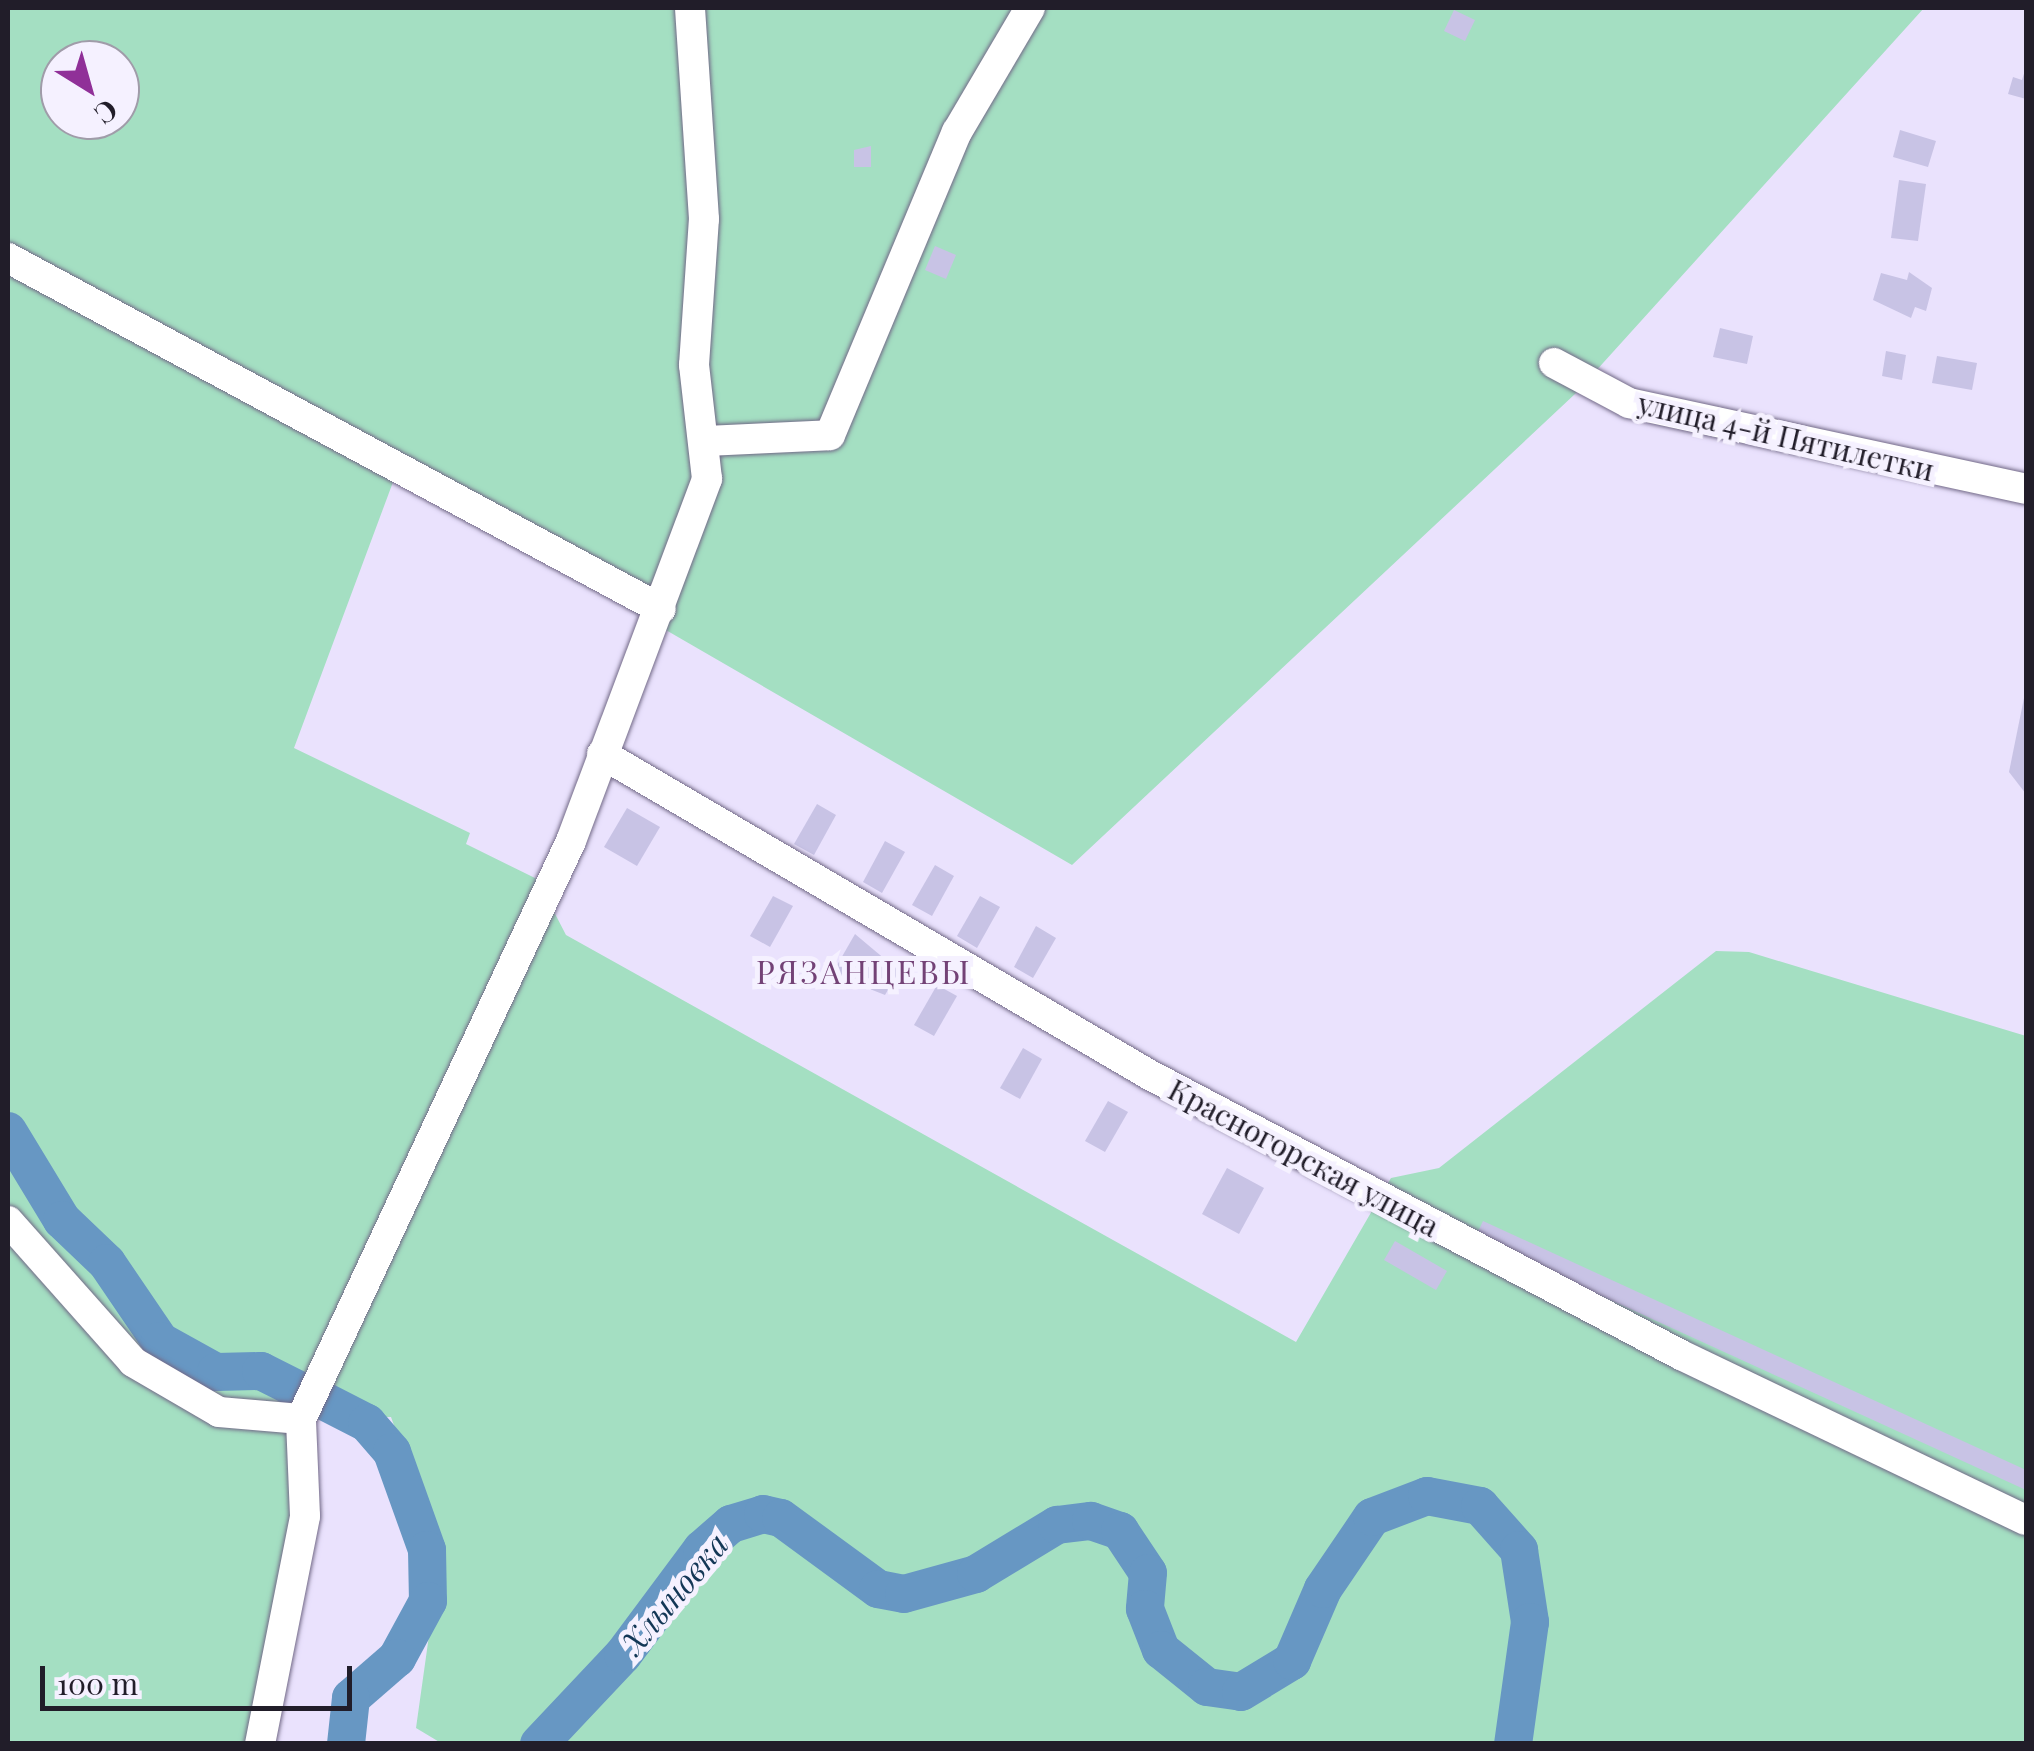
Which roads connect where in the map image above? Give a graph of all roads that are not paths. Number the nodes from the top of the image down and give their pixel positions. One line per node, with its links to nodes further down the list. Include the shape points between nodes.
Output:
1 (690, 8): 5 (street, via 704,218 694,364)
2 (1030, 8): 5 (street, via 956,132 830,435)
3 (8, 258): 7 (street)
4 (1554, 363): 6 (street, улица 4-й Пятилетки, via 1629,403)
5 (704, 441): 7 (street, via 707,478)
6 (2026, 489)
7 (661, 610): 8 (street)
8 (602, 754): 10 (street, via 521,952); 11 (street, Красногорская улица, via 1148,1074 1681,1356)
9 (8, 1222): 10 (street, via 133,1362 219,1412)
10 (310, 1394): 12 (street, via 305,1516)
11 (2026, 1520)
12 (260, 1744)

